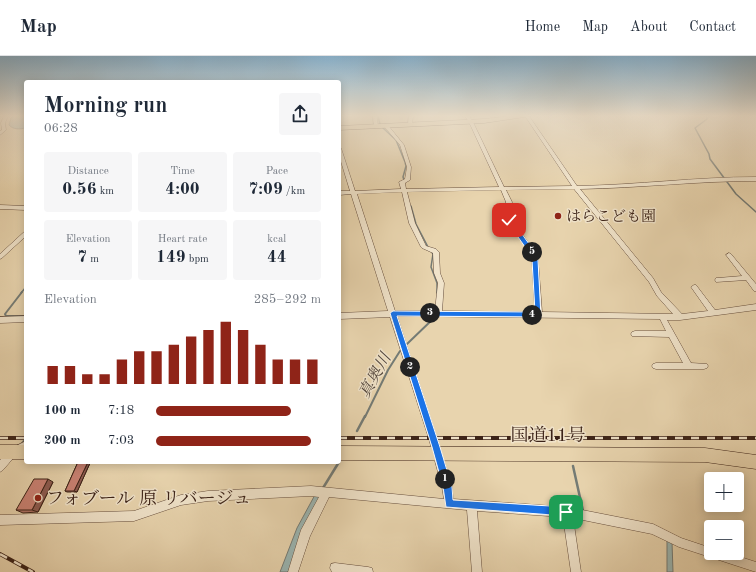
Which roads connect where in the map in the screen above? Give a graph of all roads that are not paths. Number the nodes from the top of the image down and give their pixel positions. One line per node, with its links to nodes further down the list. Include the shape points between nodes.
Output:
1 (398, 140): 8 (street, via 409,163 407,180 402,182)
2 (480, 140): 7 (street)
3 (543, 140): 6 (street)
4 (341, 154): 10 (street)
5 (756, 179): 6 (street)
6 (577, 188): 7 (street); 26 (street)
7 (503, 189): 8 (street); 24 (street, via 509,202 509,220 535,260)
8 (404, 191): 10 (street); 23 (street, via 412,223 424,247 436,252 441,291)
9 (341, 193): 10 (street)
10 (354, 193): 22 (street)
11 (0, 207): 12 (street)
12 (24, 208)
13 (24, 235): 15 (street)
14 (729, 255): 16 (street)
15 (0, 257)
16 (747, 278): 17 (street); 19 (street)
17 (718, 280)
18 (694, 287): 21 (street)
19 (756, 289)
20 (756, 307): 21 (street)
21 (713, 312): 26 (street)
22 (393, 313): 23 (street); 25 (street); 38 (street)
23 (438, 314): 24 (street)
24 (539, 315): 27 (street)
25 (341, 316)
26 (680, 316): 27 (street)
27 (662, 317): 31 (street)
28 (0, 320): 29 (street)
29 (24, 320)
30 (635, 334): 31 (street)
31 (671, 334): 33 (street)
32 (656, 366): 33 (street)
33 (689, 366): 34 (street)
34 (704, 366)
35 (24, 446): 36 (street)
36 (13, 452): 40 (street)
37 (341, 453): 38 (highway, 国道11号)
38 (437, 454): 39 (highway, 国道11号, via 697,455); 42 (street, via 447,487)
39 (756, 462)
40 (0, 466)
41 (327, 492): 42 (street); 45 (street, via 208,496 181,500 134,516); 50 (street, via 305,534)
42 (449, 504): 43 (street)
43 (472, 505): 44 (street); 52 (street)
44 (566, 512): 46 (street, via 653,529); 53 (street)
45 (0, 520)
46 (704, 551)
47 (734, 560): 48 (street)
48 (756, 567)
49 (335, 568): 51 (street)
50 (293, 572)
51 (368, 572)
52 (477, 572)
53 (576, 572)

